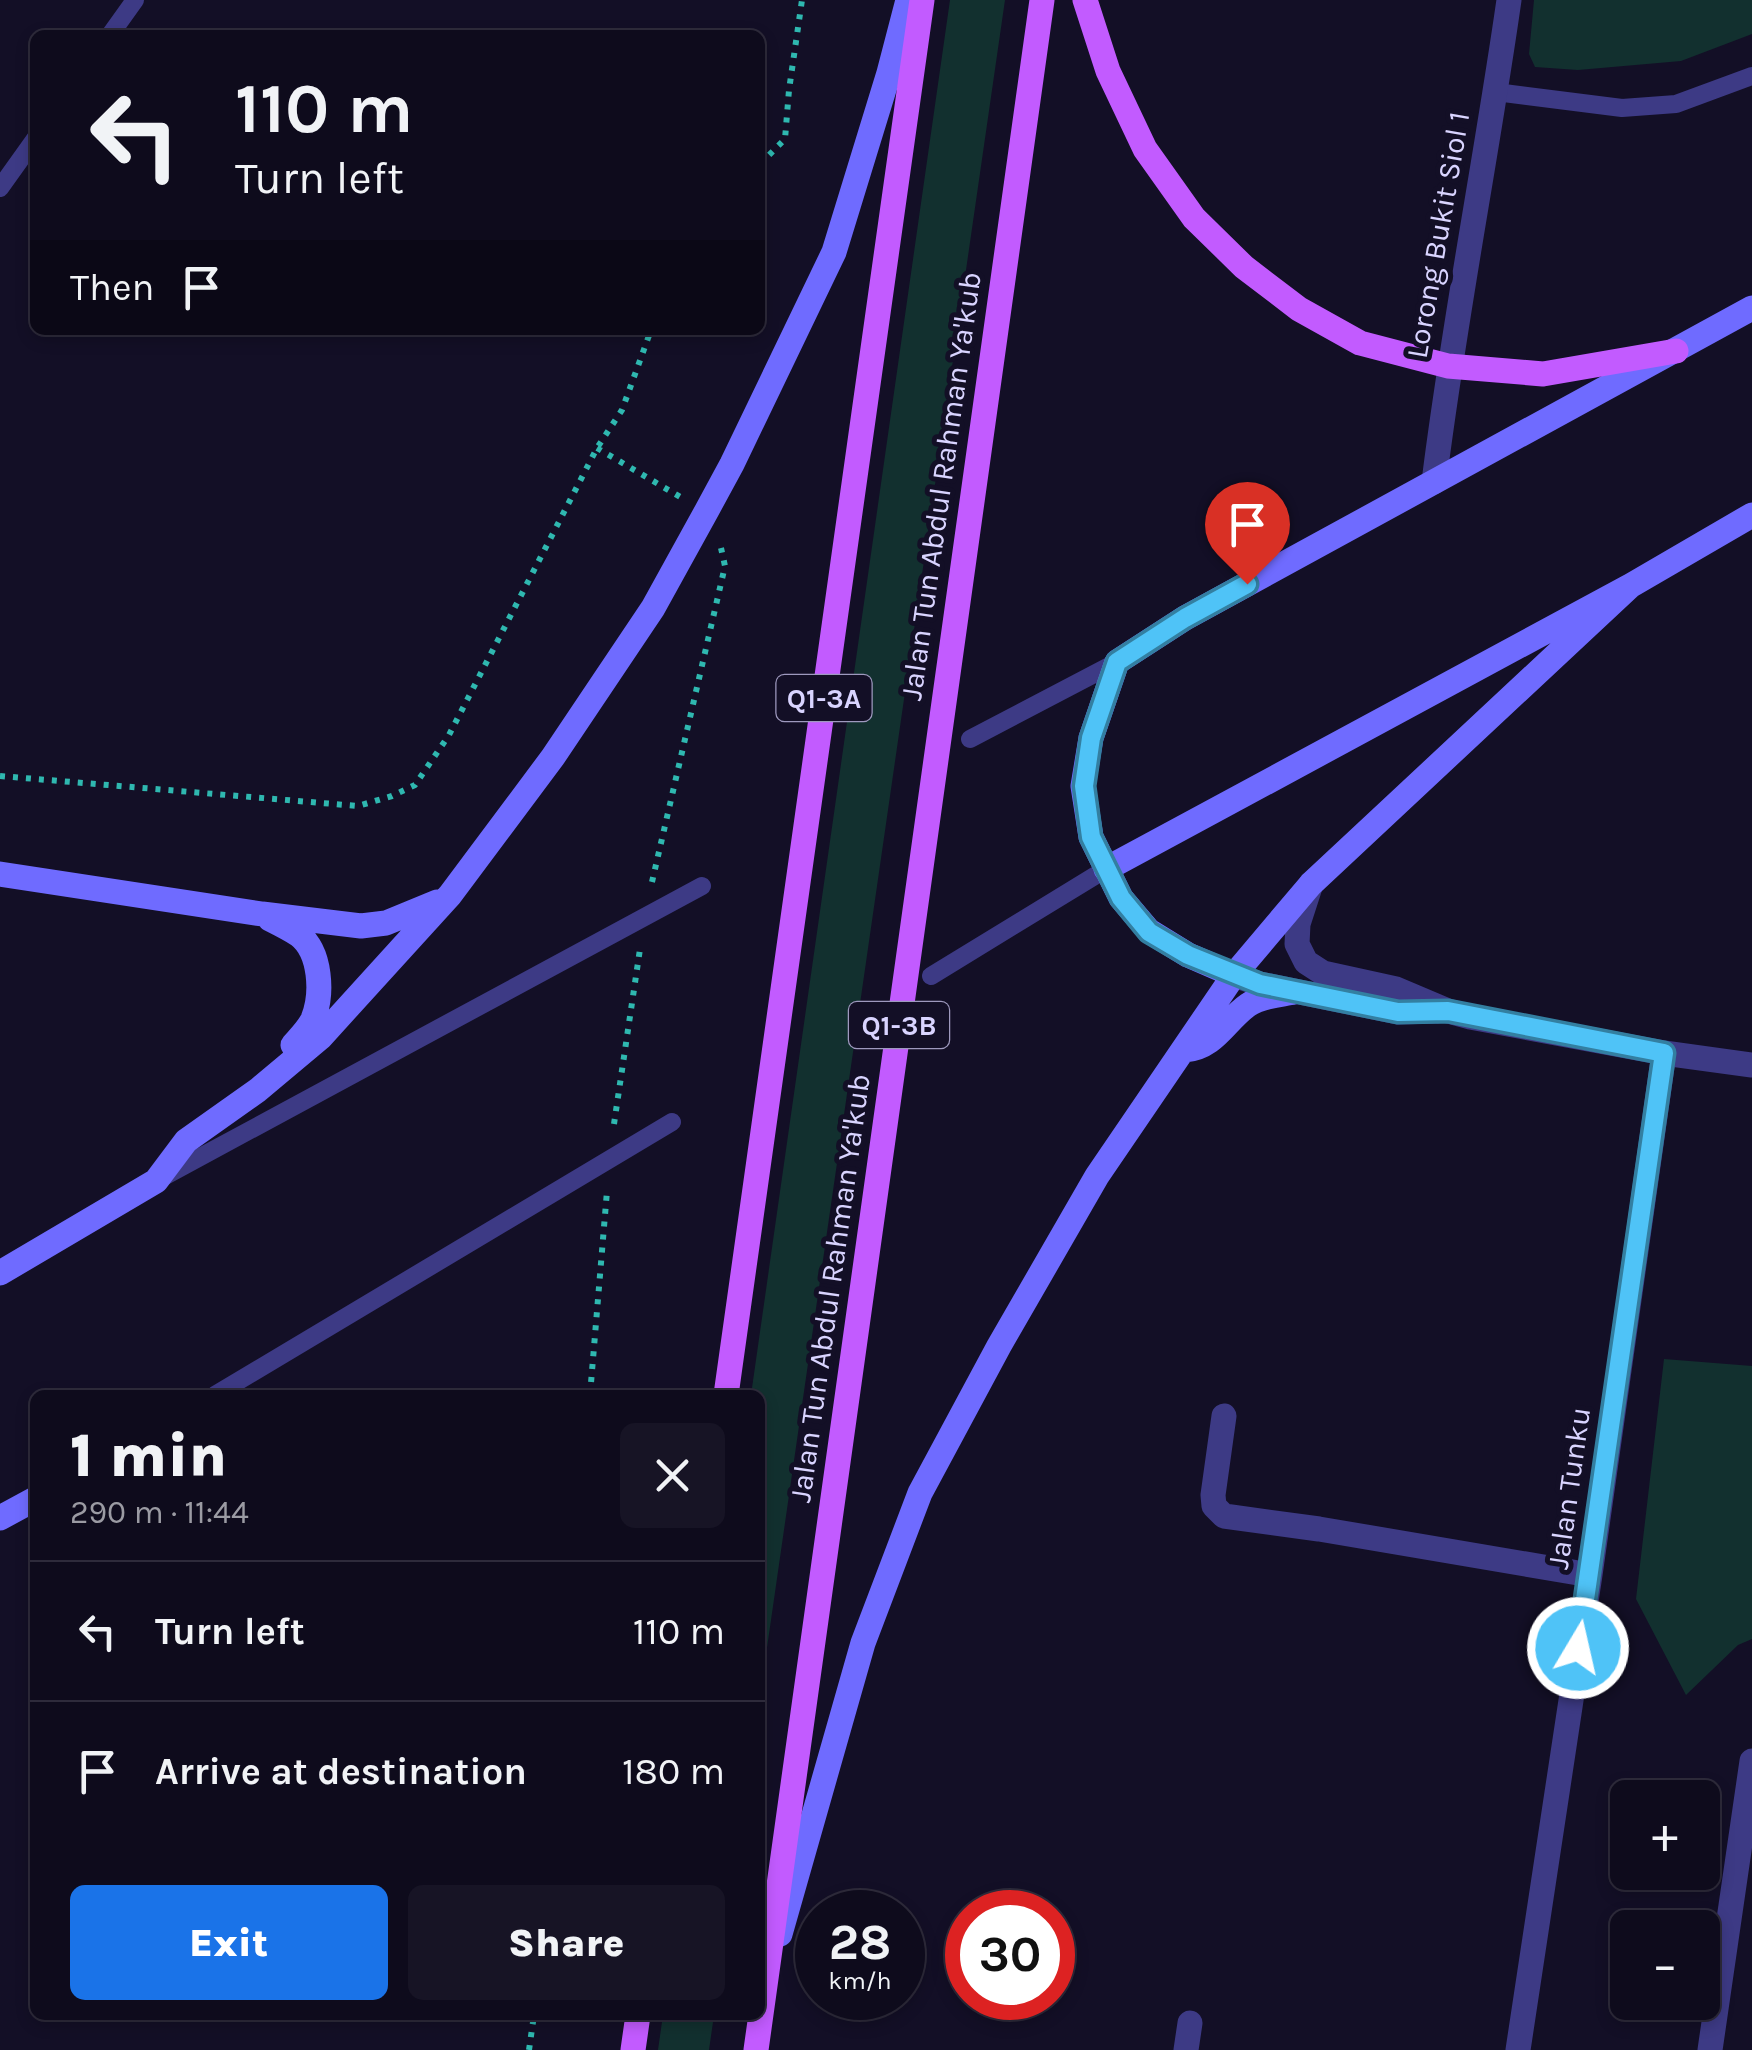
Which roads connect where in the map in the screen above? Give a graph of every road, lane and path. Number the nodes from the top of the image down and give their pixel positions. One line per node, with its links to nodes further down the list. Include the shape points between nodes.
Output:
1 (135, 0): 8 (lane)
2 (802, 0): 12 (path, via 785,139)
3 (908, 0): 28 (street, via 834,252 732,464 652,608)
4 (922, 0): 42 (main road, Q1-3A)
5 (1042, 0): 48 (main road, Jalan Tun Abdul Rahman Ya'kub / Q1-3B)
6 (1085, 0): 17 (main road, via 1108,71 1145,150 1194,218 1244,267 1360,344)
7 (1509, 0): 10 (street, Lorong Bukit Siol 1)
8 (114, 30)
9 (1752, 76): 10 (lane, via 1676,104 1640,107)
10 (1496, 92): 17 (street, Lorong Bukit Siol 1)
11 (30, 146): 13 (lane)
12 (765, 159)
13 (0, 188)
14 (1752, 308): 16 (street)
15 (649, 335): 23 (path, via 622,410 449,736 415,784 358,806)
16 (1676, 351): 17 (main road, via 1543,374); 18 (street)
17 (1448, 366): 18 (street, Lorong Bukit Siol 1)
18 (1434, 482): 21 (street)
19 (1752, 515): 20 (street)
20 (1630, 586): 24 (street); 26 (street)
21 (1117, 662): 22 (lane); 24 (street, via 1091,738 1084,786 1091,837)
22 (970, 739)
23 (0, 776)
24 (1106, 869): 30 (street, via 1149,932); 31 (lane)
25 (0, 874): 29 (street)
26 (1312, 884): 30 (street); 33 (street, via 1298,924 1297,944 1306,962)
27 (702, 886): 39 (lane)
28 (450, 896): 29 (street, via 386,923 361,926); 37 (street, via 320,1038)
29 (262, 914): 37 (street, via 302,937 314,958 318,1000 312,1020)
30 (1234, 975): 32 (street); 34 (street)
31 (931, 976)
32 (1294, 992): 33 (street, via 1398,1012); 34 (street, via 1261,998 1214,1038)
33 (1448, 1011): 35 (street)
34 (1185, 1050): 48 (street, via 1098,1176 920,1493 863,1643)
35 (1664, 1053): 36 (street); 46 (street, Jalan Tunku)
36 (1752, 1065)
37 (258, 1090): 39 (street, via 186,1141)
38 (672, 1122): 41 (lane)
39 (156, 1181): 40 (street)
40 (0, 1273)
41 (223, 1390)
42 (727, 1390)
43 (1224, 1416): 46 (street, via 1213,1494 1224,1516)
44 (30, 1502): 45 (street)
45 (0, 1518)
46 (1590, 1574): 58 (street, Jalan Tunku)
47 (1752, 1761): 59 (street)
48 (766, 1986): 49 (main road, Jalan Tun Abdul Rahman Ya'kub / Q1-3B)
49 (765, 1992)
50 (533, 2020): 54 (path)
51 (637, 2020): 55 (main road)
52 (761, 2020): 56 (main road, Jalan Tun Abdul Rahman Ya'kub / Q1-3B)
53 (1190, 2023): 57 (street)
54 (529, 2050)
55 (633, 2050)
56 (756, 2050)
57 (1186, 2050)
58 (1518, 2050)
59 (1710, 2050)

